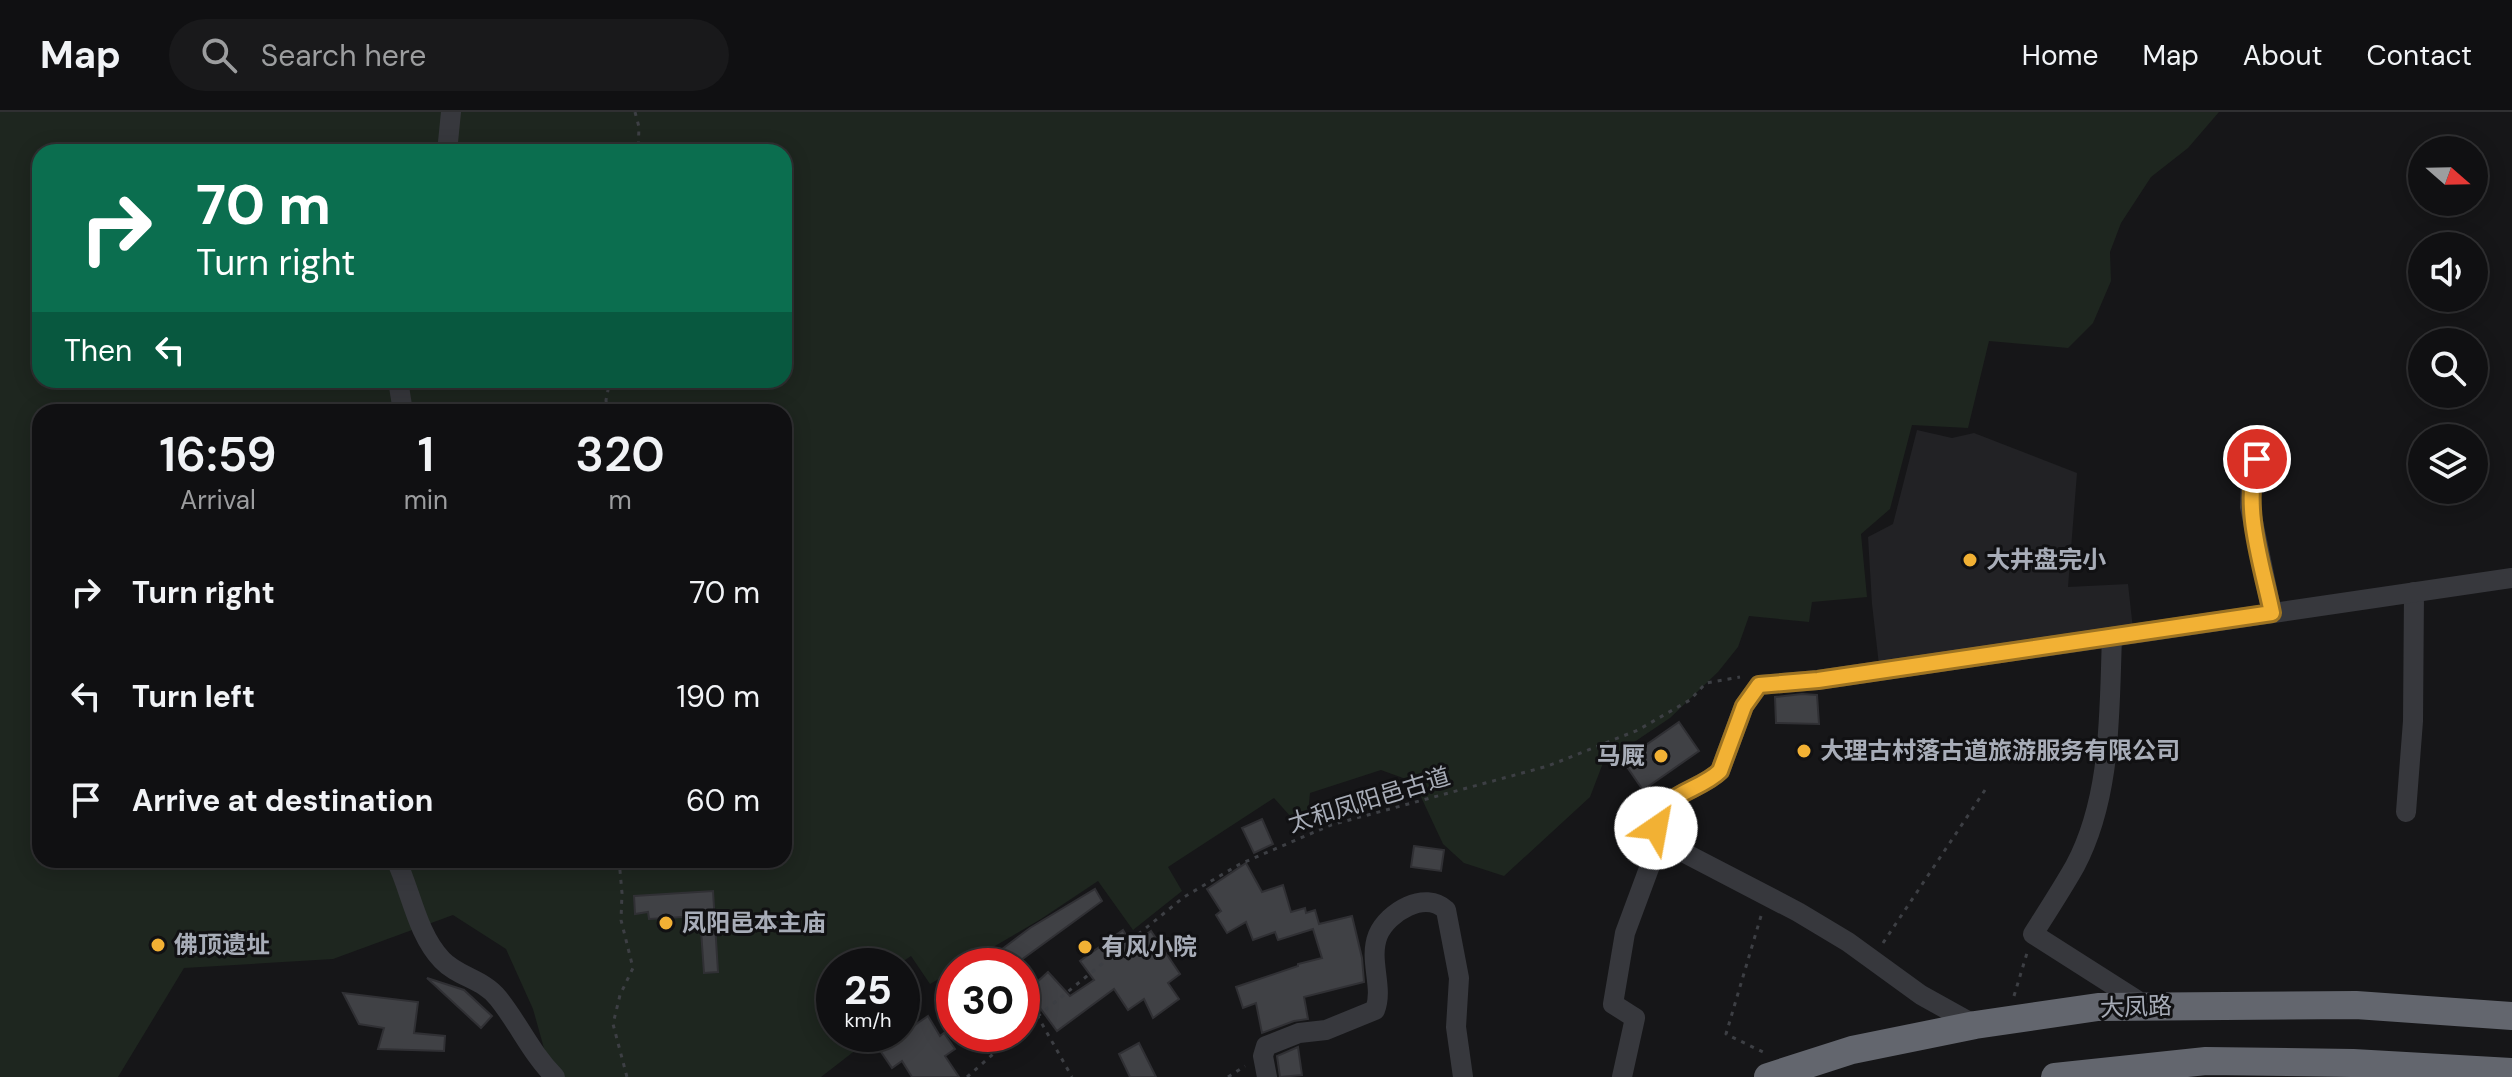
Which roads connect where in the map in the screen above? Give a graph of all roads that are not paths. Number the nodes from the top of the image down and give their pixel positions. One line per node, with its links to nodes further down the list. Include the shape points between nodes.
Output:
1 (451, 112): 2 (street)
2 (448, 144)
3 (2263, 440): 6 (street, via 2251,478 2250,507)
4 (2512, 578): 5 (street)
5 (2414, 592): 6 (street); 8 (street)
6 (2272, 613): 7 (street)
7 (2112, 637): 9 (street, via 1759,685 1744,706 1720,771 1667,803 1657,816); 11 (street, via 2108,750 2098,802 2076,864 2033,934)
8 (2406, 812)
9 (1661, 836): 13 (street, via 1798,912); 20 (street, via 1625,933 1613,1004 1635,1018)
10 (399, 868): 17 (street, via 441,959 491,989)
11 (2146, 1007): 12 (highway, 大凤路, via 2356,1005); 13 (highway, 大凤路, via 2098,1007)
12 (2512, 1016)
13 (1975, 1025): 16 (highway, 大凤路, via 1852,1050)
14 (2353, 1070): 15 (highway); 21 (highway, via 2206,1061)
15 (2512, 1072)
16 (1776, 1074)
17 (555, 1077)
18 (1267, 1077): 19 (street, via 1266,1046 1375,1010 1378,936 1390,918 1409,905 1432,903 1446,910 1459,978 1456,1027)
19 (1463, 1077)
20 (1622, 1077)
21 (2055, 1077)

